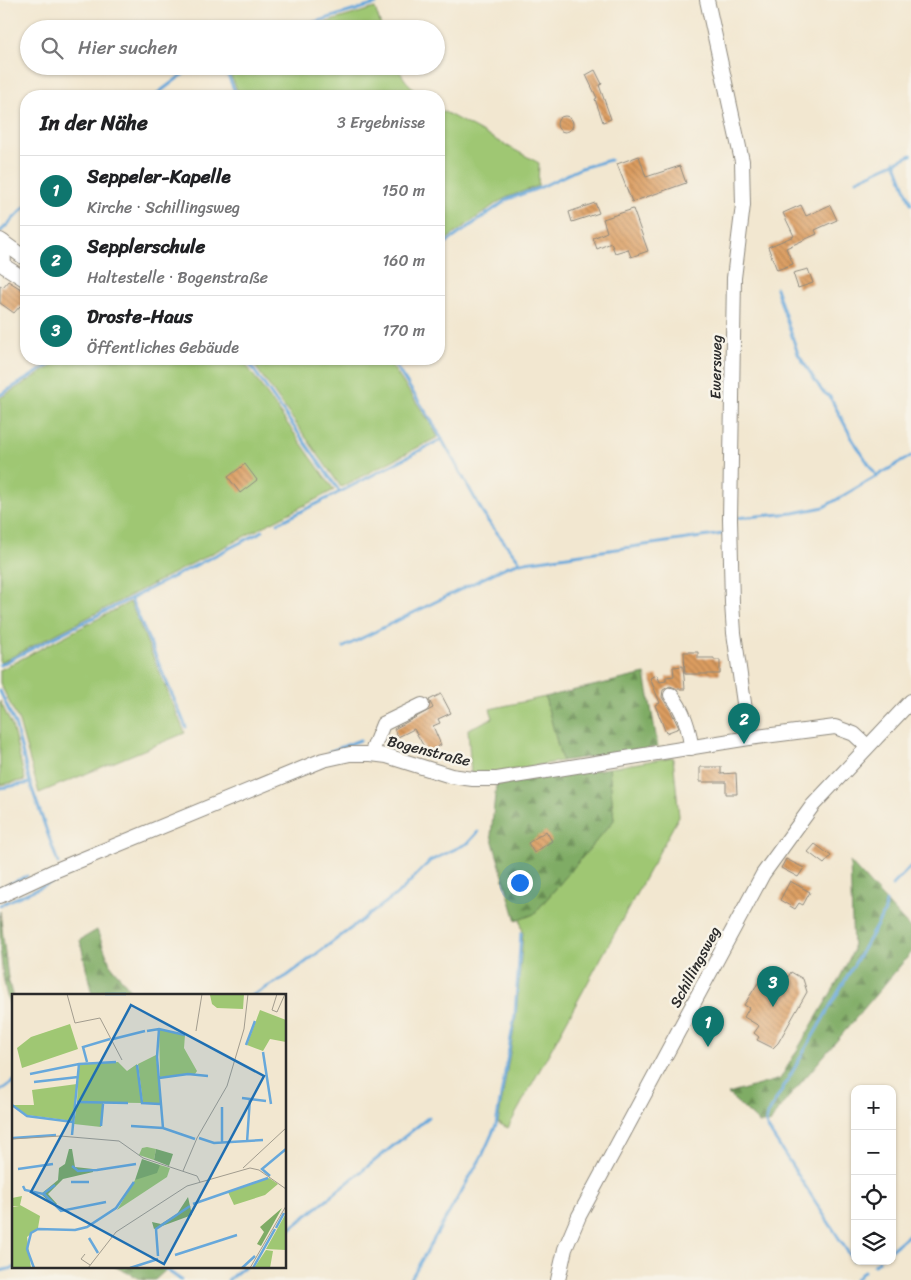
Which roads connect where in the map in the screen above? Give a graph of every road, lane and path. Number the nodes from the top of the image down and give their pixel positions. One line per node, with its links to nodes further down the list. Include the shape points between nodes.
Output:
1 (706, 0): 8 (street, Ewersweg, via 742,161 742,205 734,278 730,519 734,633)
2 (2, 241): 3 (street); 4 (street, via 4,266)
3 (20, 254)
4 (20, 276)
5 (671, 695): 10 (street, via 678,703 690,735)
6 (911, 701): 9 (street, Schillingsweg)
7 (422, 705): 11 (street, via 383,724)
8 (749, 738): 9 (street, Bogenstraße, via 835,727 854,734); 10 (street, Bogenstraße)
9 (867, 746): 13 (street, Schillingsweg, via 813,805 763,874 579,1216 565,1249)
10 (691, 748): 11 (street, Bogenstraße, via 497,779 452,776)
11 (371, 754): 12 (street, Bogenstraße, via 350,754 323,760)
12 (0, 896)
13 (558, 1280)

